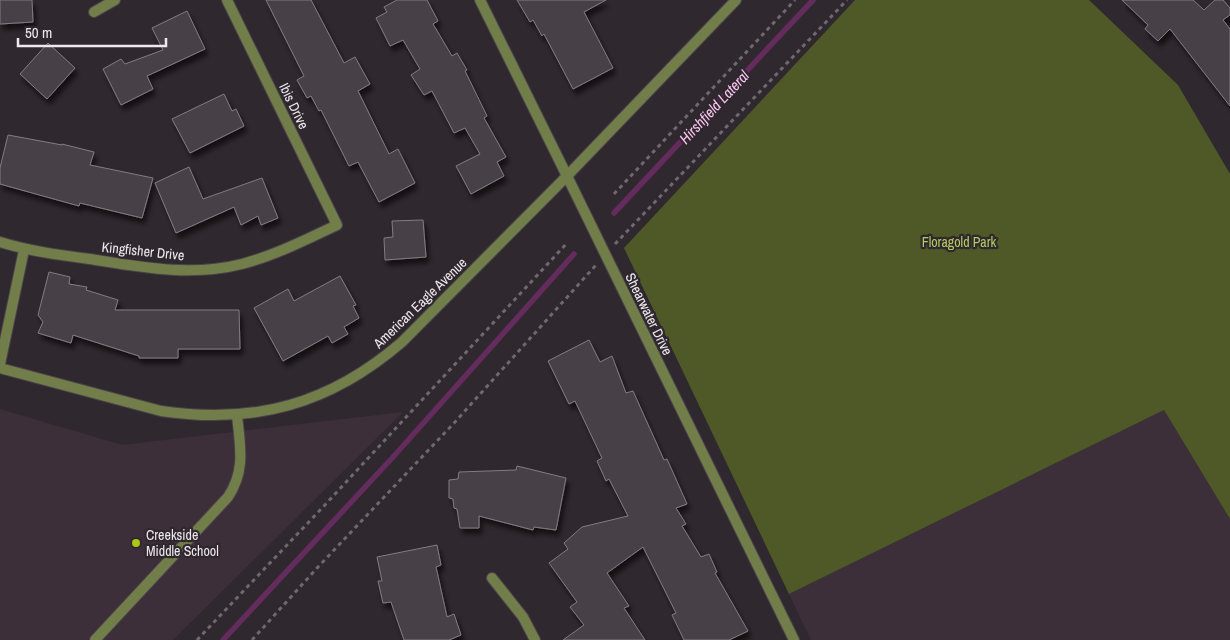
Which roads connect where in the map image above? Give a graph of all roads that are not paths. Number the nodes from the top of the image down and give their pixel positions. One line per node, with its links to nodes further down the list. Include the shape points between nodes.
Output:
1 (115, 0): 5 (street)
2 (227, 0): 7 (street, Ibis Drive)
3 (480, 0): 6 (street, Shearwater Drive)
4 (736, 0): 6 (street, American Eagle Avenue)
5 (94, 12)
6 (567, 176): 12 (street, American Eagle Avenue, via 384,358 321,395 270,411); 16 (street, Shearwater Drive)
7 (337, 225): 9 (street, Kingfisher Drive, via 276,254 207,269 170,270)
8 (0, 242): 9 (street, Kingfisher Drive)
9 (24, 250): 10 (street)
10 (0, 364)
11 (0, 368): 12 (street, American Eagle Avenue, via 161,411 189,415)
12 (237, 415): 14 (street, via 240,468 234,488)
13 (492, 578): 15 (street, via 523,617)
14 (95, 640)
15 (535, 640)
16 (794, 640)

